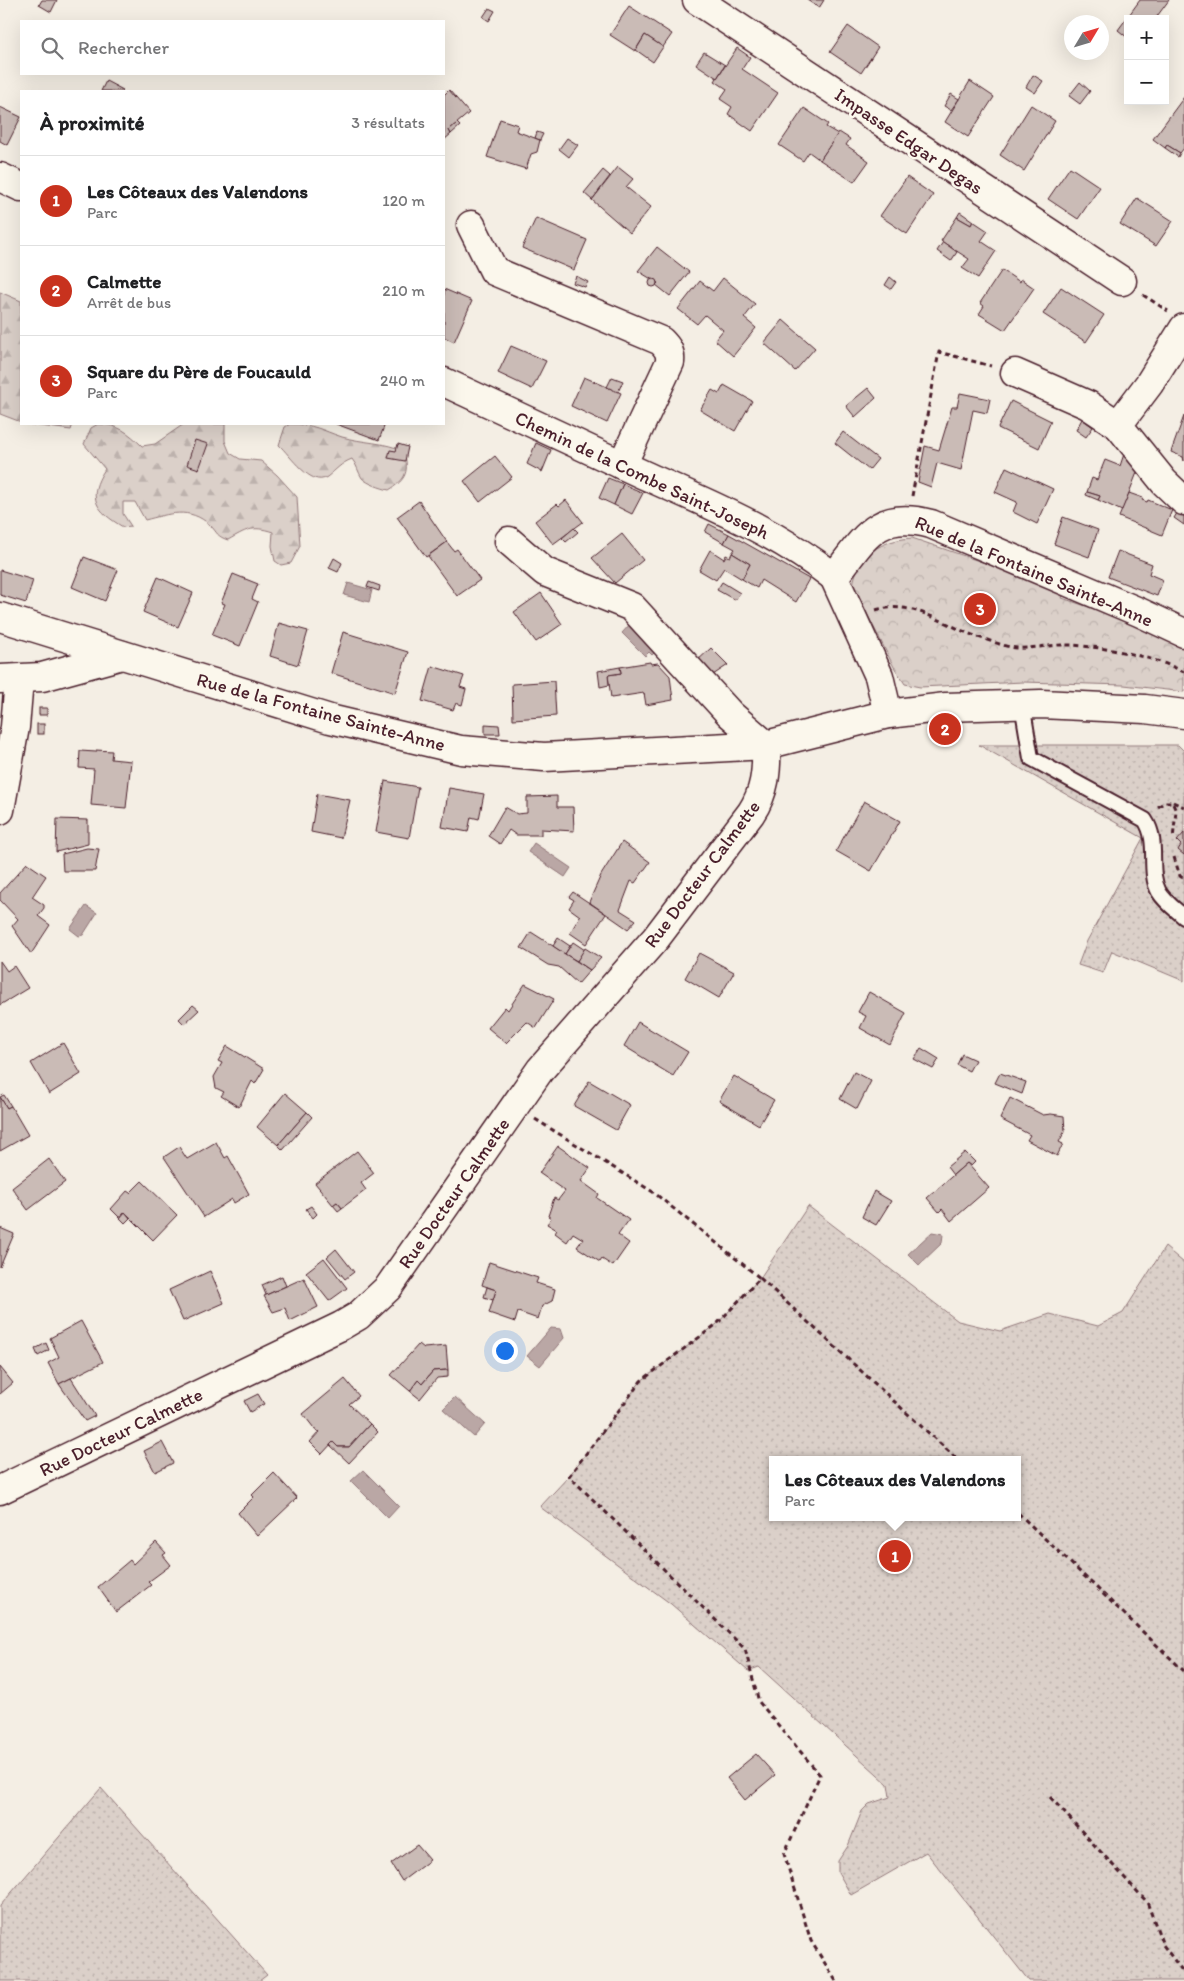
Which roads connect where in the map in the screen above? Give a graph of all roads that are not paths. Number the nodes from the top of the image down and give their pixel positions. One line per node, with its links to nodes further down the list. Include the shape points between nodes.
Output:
1 (697, 0): 5 (street, Impasse Edgar Degas)
2 (0, 177): 3 (street)
3 (20, 187)
4 (470, 225): 10 (street, via 494,271 666,345 670,362)
5 (1122, 282)
6 (1180, 322): 9 (street, via 1149,384)
7 (1016, 373): 9 (street, via 1088,405)
8 (445, 382): 10 (street, Chemin de la Combe Saint-Joseph)
9 (1118, 425): 11 (street, via 1164,482)
10 (622, 465): 13 (street, Chemin de la Combe Saint-Joseph, via 775,537)
11 (1184, 501)
12 (509, 541): 21 (street, via 545,572 632,607 730,714)
13 (834, 577): 15 (street, Rue de la Fontaine Sainte-Anne, via 871,532 882,524 908,518 931,524); 19 (street, via 879,676)
14 (0, 617): 16 (street, Rue de la Fontaine Sainte-Anne)
15 (1184, 634)
16 (122, 655): 17 (street, via 42,677); 21 (street, Rue de la Fontaine Sainte-Anne, via 330,719 461,750 544,757)
17 (10, 679): 22 (street, via 15,727)
18 (1022, 704): 19 (street, Rue de la Fontaine Sainte-Anne); 20 (street, Rue de la Fontaine Sainte-Anne, via 1102,706); 23 (lane, via 1031,758 1145,820 1152,830 1158,891)
19 (888, 714): 21 (street, Rue de la Fontaine Sainte-Anne)
20 (1184, 714)
21 (766, 746): 24 (street, Rue Docteur Calmette, via 765,785 751,813 656,938 559,1046 514,1105 388,1288 358,1316 341,1326)
22 (0, 810)
23 (1184, 916)
24 (0, 1490)

